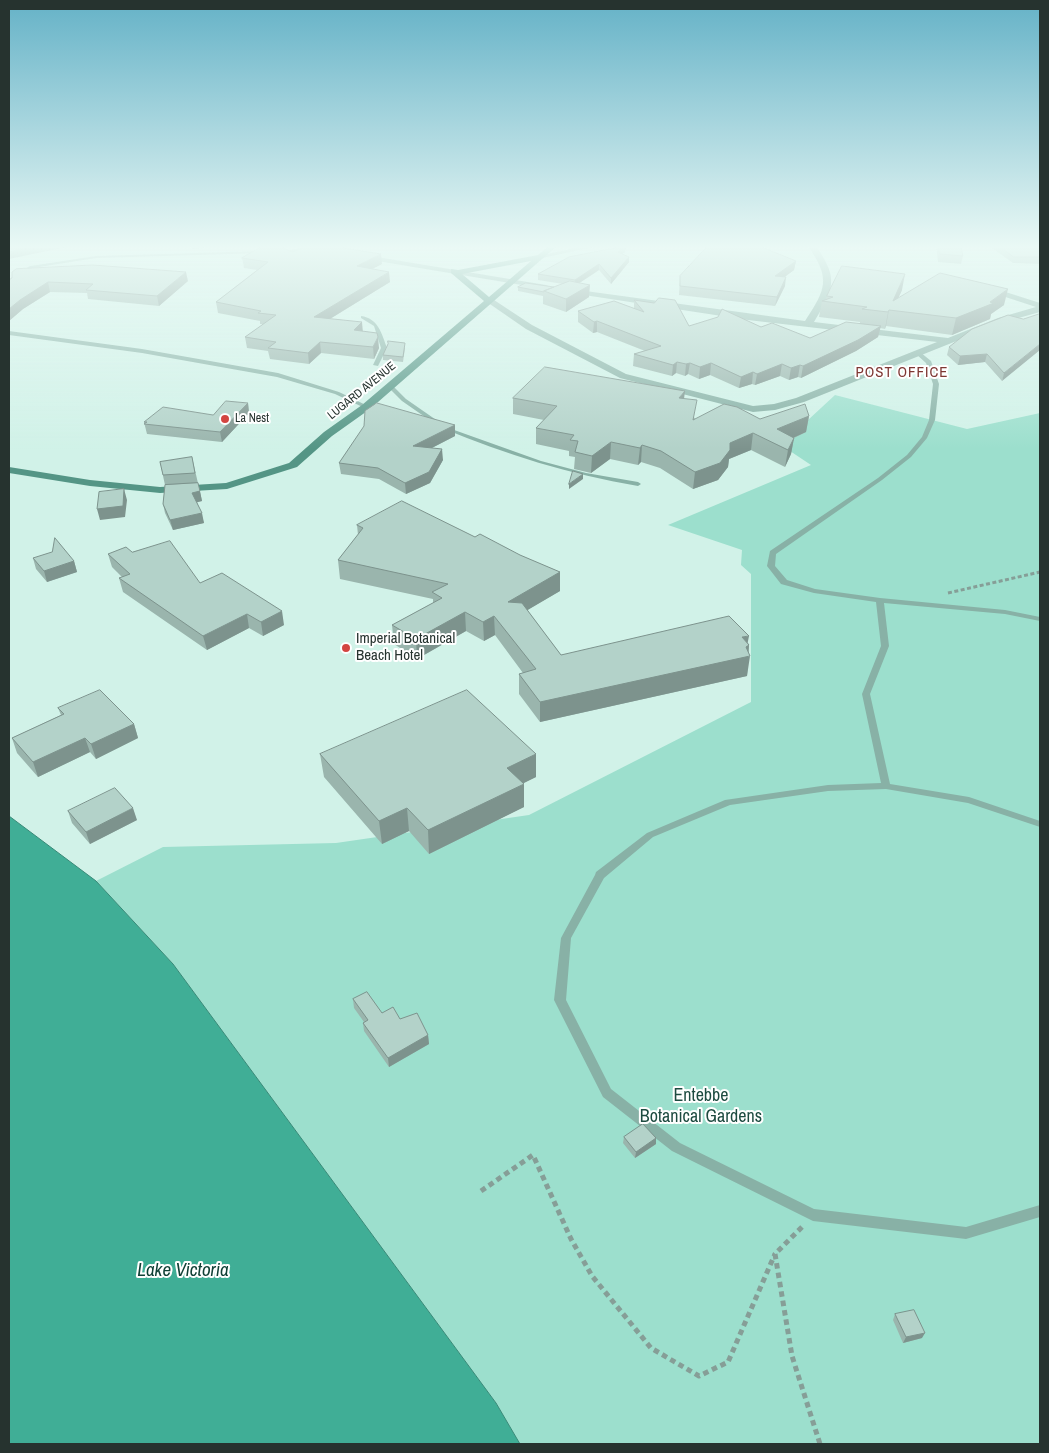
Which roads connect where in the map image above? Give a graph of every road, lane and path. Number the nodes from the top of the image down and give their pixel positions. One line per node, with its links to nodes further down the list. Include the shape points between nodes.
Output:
1 (472, 314): 12 (street, LUGARD AVENUE)
2 (509, 314): 10 (street, via 623,376 753,409 800,400)
3 (735, 314): 7 (street)
4 (815, 314): 7 (street)
5 (1020, 314): 9 (street)
6 (362, 317): 11 (lane, via 376,325 384,348)
7 (808, 324): 9 (street)
8 (9, 333): 13 (lane, via 142,351 278,375 337,393)
9 (950, 341): 10 (street)
10 (918, 354): 21 (lane, via 929,362 936,384 932,420 925,437 909,456 880,479 773,553 772,566 784,582 814,591)
11 (376, 365)
12 (389, 385): 13 (street, LUGARD AVENUE); 16 (lane, via 404,400)
13 (366, 407): 14 (lane); 17 (street, LUGARD AVENUE, via 293,465 227,486 160,490)
14 (383, 412)
15 (418, 421): 16 (lane)
16 (444, 427): 18 (lane, via 493,448 558,469)
17 (9, 470)
18 (638, 484)
19 (1040, 572): 20 (path)
20 (945, 594)
21 (880, 600): 22 (lane, via 1005,612); 23 (lane, via 886,646 866,694)
22 (1040, 619)
23 (886, 786): 24 (lane, via 969,800); 27 (lane, via 828,788 728,802 650,835 600,875 566,938 560,1000 607,1093 676,1147)
24 (1040, 824)
25 (481, 1191): 28 (path, via 533,1155 571,1239 592,1276 651,1348 699,1376 728,1362)
26 (1040, 1211): 27 (lane, via 966,1233)
27 (813, 1215): 28 (path)
28 (775, 1254): 29 (path, via 792,1356)
29 (820, 1444)

